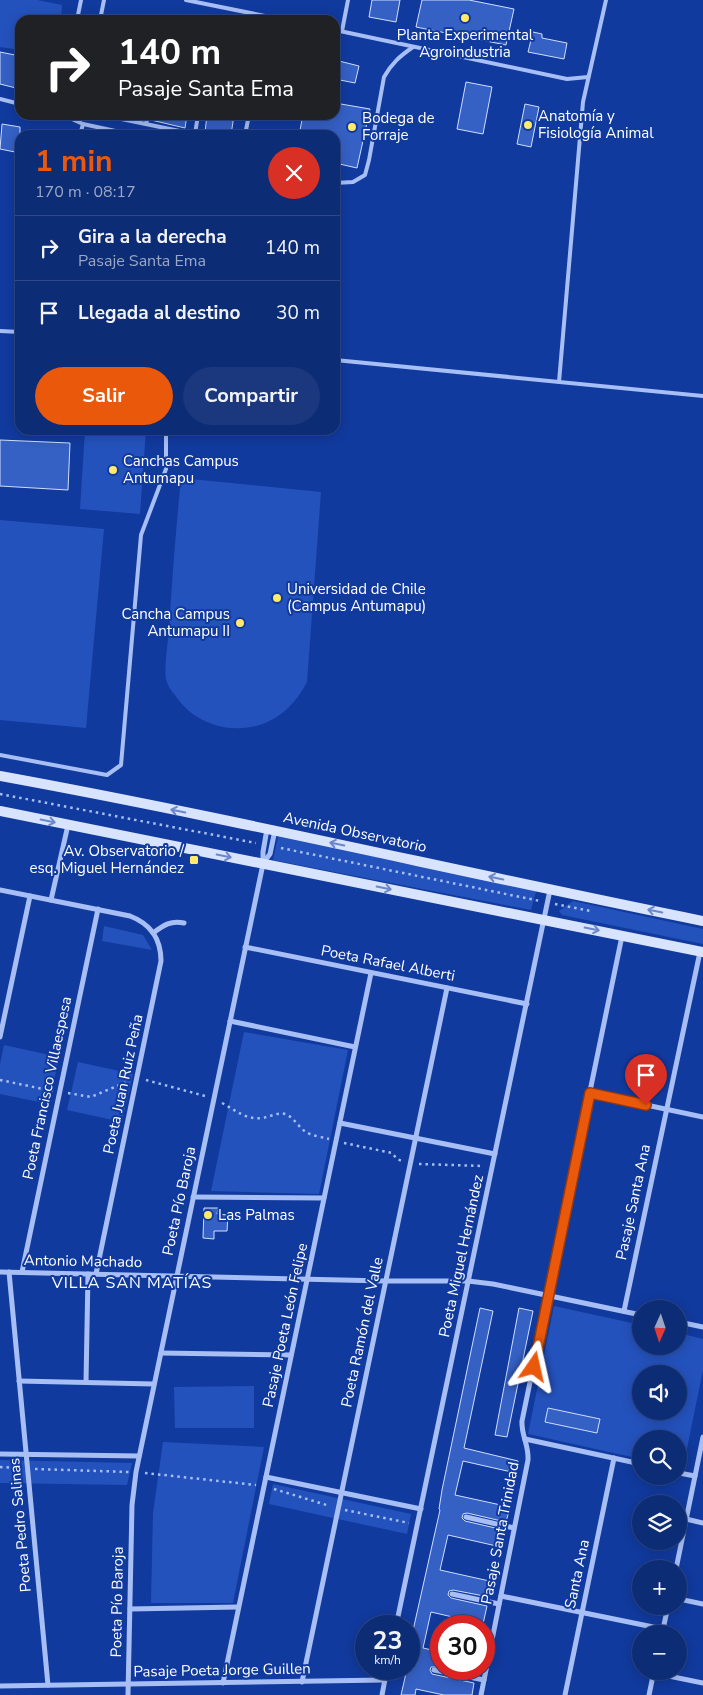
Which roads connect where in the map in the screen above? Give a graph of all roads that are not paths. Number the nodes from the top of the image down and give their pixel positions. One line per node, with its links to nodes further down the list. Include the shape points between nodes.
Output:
1 (81, 0): 6 (lane)
2 (104, 0): 7 (lane)
3 (186, 0): 8 (lane)
4 (348, 0): 9 (lane)
5 (606, 0): 11 (lane)
6 (78, 15)
7 (101, 15)
8 (260, 15)
9 (342, 32): 10 (lane)
10 (413, 47): 11 (lane, via 566,79 588,77); 22 (lane, via 397,59 384,77 365,175 353,182)
11 (592, 64): 26 (lane, via 579,137)
12 (0, 99): 13 (lane)
13 (15, 103)
14 (74, 120): 17 (lane)
15 (126, 120): 18 (lane)
16 (147, 120): 18 (lane)
17 (82, 124): 19 (lane); 20 (lane)
18 (146, 124): 21 (lane)
19 (81, 130)
20 (110, 130)
21 (177, 130)
22 (340, 183)
23 (0, 331): 24 (lane)
24 (15, 332)
25 (340, 360): 26 (lane)
26 (559, 382): 27 (lane)
27 (703, 396)
28 (166, 435): 29 (lane, via 166,469 141,535 121,765 107,775)
29 (0, 754)
30 (0, 776): 33 (main road, Avenida Observatorio, one-way to 30)
31 (0, 811): 32 (main road, one-way to 32)
32 (68, 825): 34 (main road, one-way to 34); 38 (street)
33 (271, 830): 34 (street, Poeta Pío Baroja, via 264,845); 34 (street, Poeta Pío Baroja, via 272,846); 36 (main road, Avenida Observatorio, one-way to 33)
34 (263, 864): 40 (main road, one-way to 40); 45 (street, Poeta Pío Baroja)
35 (0, 890): 37 (street)
36 (550, 890): 40 (street, Poeta Miguel Hernández); 41 (main road, Avenida Observatorio, one-way to 36)
37 (30, 896): 38 (street); 51 (street)
38 (51, 900): 39 (street)
39 (98, 909): 43 (street, via 138,919); 63 (street, Poeta Francisco Villaespesa)
40 (544, 920): 44 (main road, one-way to 44); 49 (street, Poeta Miguel Hernández)
41 (703, 921)
42 (184, 923): 43 (street, via 172,922)
43 (153, 933): 65 (street, Poeta Juan Ruiz Peña, via 159,945 161,962)
44 (622, 935): 46 (main road); 53 (street, Pasaje Santa Trinidad)
45 (245, 947): 47 (street, Poeta Rafael Alberti); 50 (street, Poeta Pío Baroja)
46 (702, 952): 54 (street, Pasaje Santa Ana)
47 (371, 973): 48 (street, Poeta Rafael Alberti); 52 (street, Pasaje Poeta León Felipe)
48 (447, 988): 49 (street, Poeta Rafael Alberti); 57 (street, Poeta Ramón del Valle)
49 (527, 1004): 58 (street, Poeta Miguel Hernández)
50 (230, 1021): 52 (street); 59 (street, Poeta Pío Baroja)
51 (0, 1037)
52 (355, 1047): 56 (street, Pasaje Poeta León Felipe)
53 (590, 1093): 54 (street); 70 (street, Pasaje Santa Trinidad)
54 (665, 1108): 55 (street); 71 (street, Pasaje Santa Ana)
55 (703, 1117)
56 (340, 1122): 57 (street); 60 (street, Pasaje Poeta León Felipe)
57 (416, 1138): 58 (street); 68 (street, Poeta Ramón del Valle)
58 (495, 1154): 69 (street, Poeta Miguel Hernández)
59 (193, 1197): 60 (street); 66 (street, Poeta Pío Baroja)
60 (324, 1198): 67 (street, Pasaje Poeta León Felipe)
61 (0, 1272): 62 (street, Antonio Machado)
62 (8, 1272): 63 (street, Antonio Machado); 78 (street, Poeta Pedro Salinas)
63 (22, 1272): 64 (street, Antonio Machado)
64 (88, 1274): 65 (street, Antonio Machado); 79 (street)
65 (96, 1274): 66 (street, Antonio Machado)
66 (176, 1276): 67 (street, Antonio Machado); 76 (street, Poeta Pío Baroja)
67 (307, 1279): 68 (street, Antonio Machado); 77 (street, Pasaje Poeta León Felipe)
68 (385, 1280): 69 (street, Antonio Machado); 91 (street, Poeta Ramón del Valle)
69 (468, 1281): 70 (street, Antonio Machado); 92 (street, Poeta Miguel Hernández)
70 (548, 1295): 71 (street, Antonio Machado); 81 (street, Pasaje Santa Trinidad, via 522,1421)
71 (624, 1311): 72 (street, Antonio Machado)
72 (632, 1312)
73 (703, 1320): 75 (street)
74 (688, 1324): 75 (street)
75 (702, 1327)
76 (160, 1353): 77 (street); 80 (street, Poeta Pío Baroja)
77 (291, 1355): 90 (street, Pasaje Poeta León Felipe)
78 (19, 1381): 79 (street); 84 (street, Poeta Pedro Salinas)
79 (86, 1382): 80 (street)
80 (154, 1384): 85 (street, Poeta Pío Baroja)
81 (525, 1439): 86 (street); 97 (street, Pasaje Santa Trinidad, via 528,1460)
82 (703, 1440): 89 (street)
83 (0, 1454): 84 (street)
84 (26, 1454): 85 (street); 117 (street, Poeta Pedro Salinas)
85 (139, 1456): 104 (street, Poeta Pío Baroja, via 132,1505)
86 (614, 1458): 87 (street); 105 (street, Santa Ana)
87 (632, 1462)
88 (687, 1474): 89 (street)
89 (695, 1476): 93 (street)
90 (266, 1477): 91 (street); 103 (street, Pasaje Poeta León Felipe)
91 (342, 1492): 92 (street); 113 (street, Poeta Ramón del Valle)
92 (421, 1509): 106 (street, Poeta Miguel Hernández)
93 (687, 1514)
94 (466, 1517): 97 (street)
95 (687, 1519): 96 (street)
96 (703, 1523)
97 (514, 1528): 99 (street, Pasaje Santa Trinidad)
98 (452, 1594): 101 (street)
99 (501, 1596): 101 (street, Pasaje Santa Trinidad); 105 (street)
100 (687, 1601): 102 (street)
101 (499, 1604): 107 (street, Pasaje Santa Trinidad)
102 (703, 1604)
103 (238, 1607): 104 (street); 114 (street, Pasaje Poeta León Felipe)
104 (130, 1609): 116 (street, Poeta Pío Baroja)
105 (582, 1612): 108 (street); 122 (street, Santa Ana)
106 (398, 1615)
107 (495, 1624)
108 (637, 1625)
109 (687, 1679): 115 (street)
110 (384, 1680): 113 (street, Pasaje Poeta Jorge Guillen); 120 (street)
111 (484, 1680): 121 (street, Pasaje Santa Trinidad)
112 (652, 1680): 123 (street)
113 (302, 1682): 114 (street, Pasaje Poeta Jorge Guillen)
114 (223, 1683): 116 (street, Pasaje Poeta Jorge Guillen)
115 (703, 1683)
116 (128, 1684): 117 (street, Pasaje Poeta Jorge Guillen); 119 (street, Poeta Pío Baroja)
117 (48, 1685): 118 (street, Pasaje Poeta Jorge Guillen)
118 (0, 1686)
119 (128, 1695)
120 (382, 1695)
121 (481, 1695)
122 (565, 1695)
123 (649, 1695)

